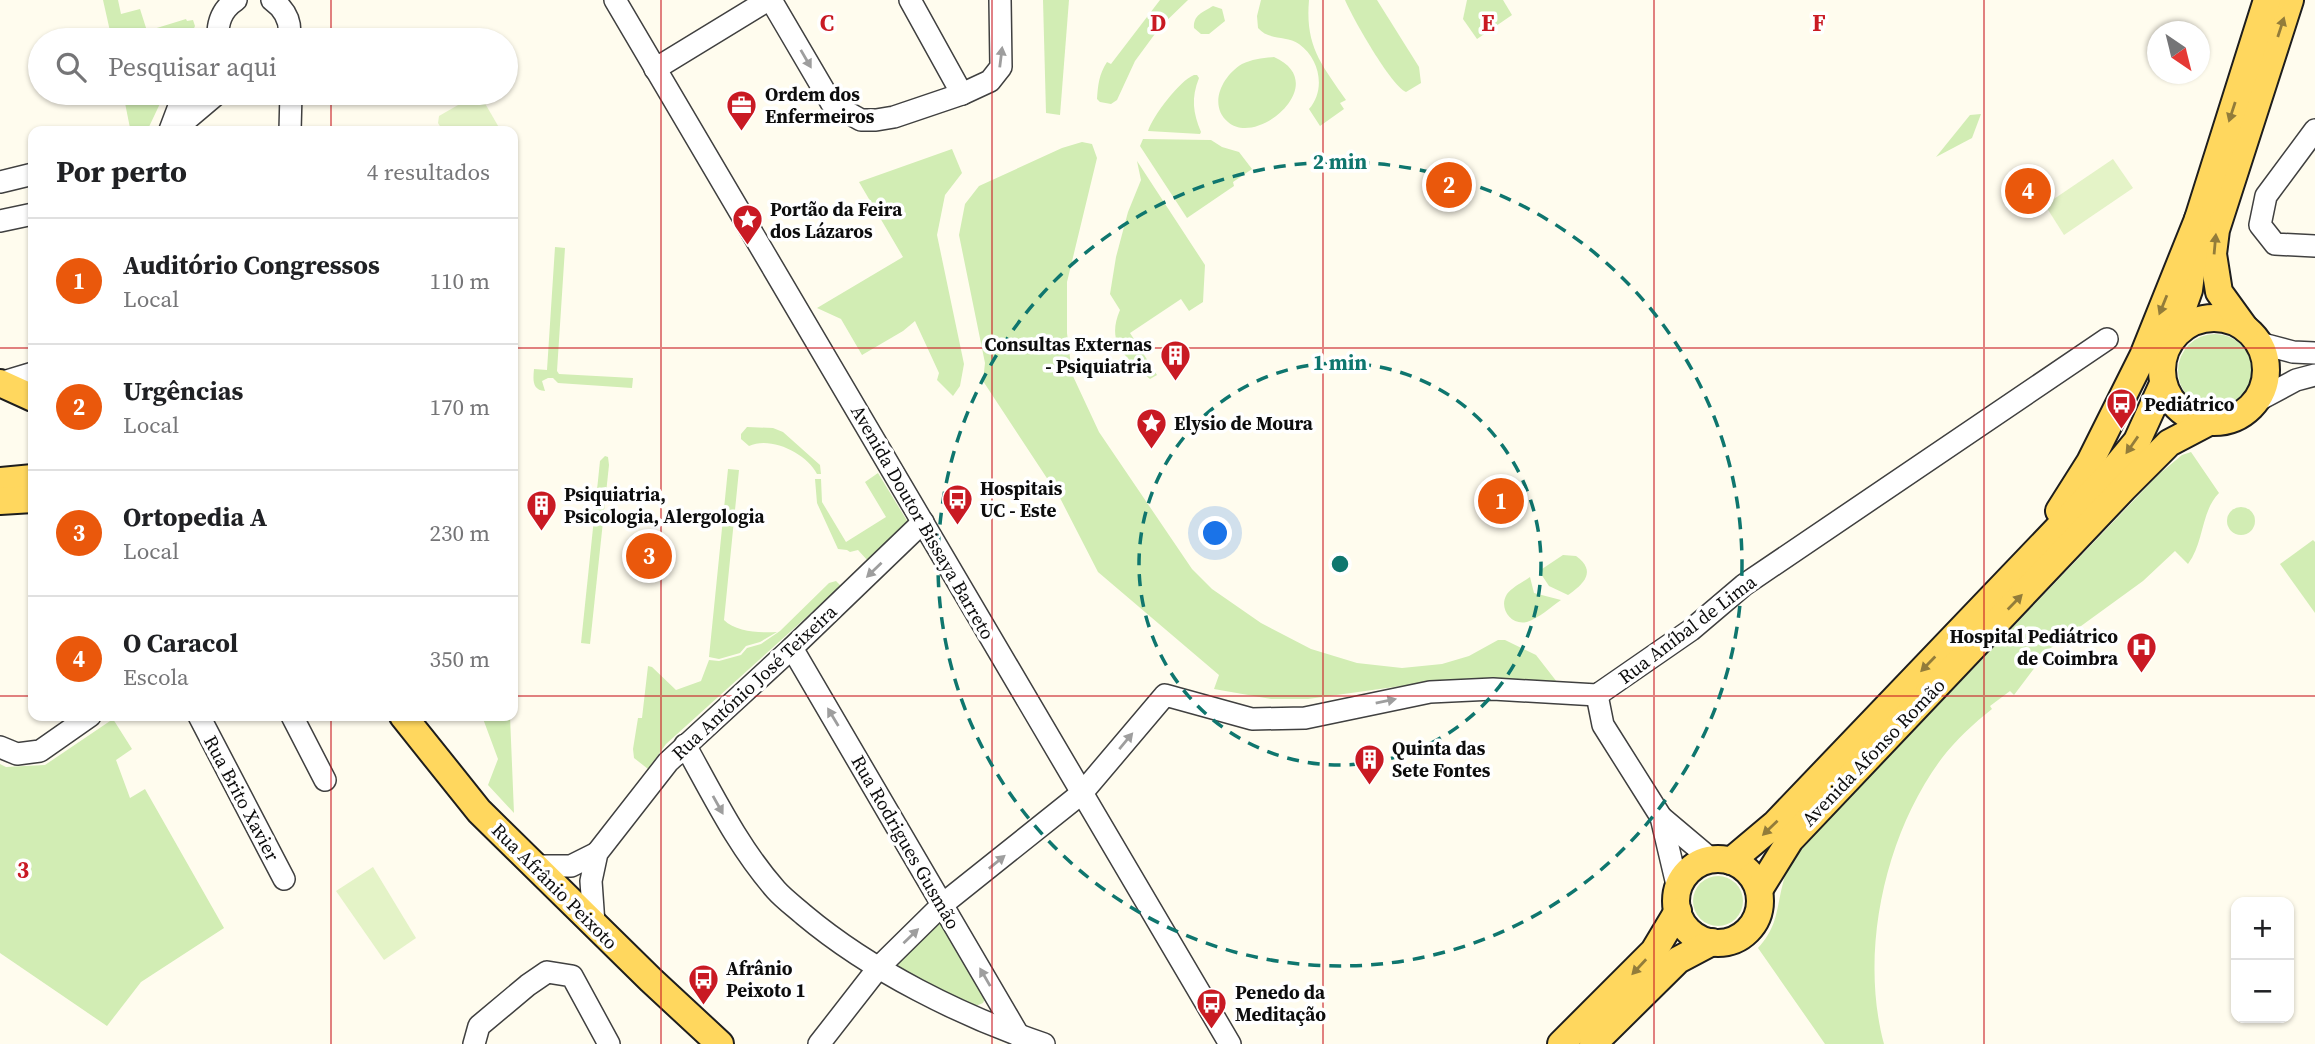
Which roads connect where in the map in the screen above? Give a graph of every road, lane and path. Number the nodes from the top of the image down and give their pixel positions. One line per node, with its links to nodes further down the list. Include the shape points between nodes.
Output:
1 (236, 0): 9 (street, via 221,15)
2 (615, 0): 11 (street, Avenida Doutor Bissaya Barreto)
3 (770, 0): 11 (street); 12 (street, one-way to 12, via 832,104 848,114 861,120 894,117)
4 (910, 0): 12 (street)
5 (1000, 0): 12 (street, one-way to 5, via 990,81 1001,67)
6 (2267, 0): 23 (main road, one-way to 23)
7 (2290, 0): 26 (main road, one-way to 7, via 2219,292 2213,254 2216,230)
8 (280, 4): 10 (street)
9 (217, 28)
10 (289, 28)
11 (655, 69): 41 (street, Avenida Doutor Bissaya Barreto)
12 (962, 94)
13 (180, 105): 16 (street)
14 (203, 105): 17 (street)
15 (288, 105): 18 (street)
16 (173, 126)
17 (177, 126)
18 (290, 126)
19 (2315, 130): 25 (street, via 2266,196 2260,225 2275,244)
20 (28, 175): 21 (street)
21 (0, 182)
22 (28, 215): 24 (street)
23 (2198, 219): 27 (main road, via 2189,290); 42 (main road, one-way to 42, via 2143,356 2090,462)
24 (0, 221)
25 (2315, 246)
26 (2252, 336): 27 (main road, via 2231,320 2215,317 2184,327); 29 (street, via 2293,352); 35 (main road, via 2265,358 2266,373)
27 (2172, 338): 33 (main road, via 2164,352)
28 (2107, 340): 44 (street, Rua Aníbal de Lima, via 1744,585 1691,630)
29 (2315, 354)
30 (28, 375): 32 (street)
31 (2315, 375): 35 (street)
32 (0, 383): 34 (main road)
33 (2163, 384): 36 (main road, via 2185,414); 42 (main road, Avenida Afonso Romão, one-way to 42, via 2137,441)
34 (28, 396)
35 (2255, 402): 36 (main road, via 2227,421)
36 (2209, 422): 58 (main road, Avenida Afonso Romão, one-way to 36, via 1790,840 2124,488 2169,443)
37 (28, 478): 38 (main road)
38 (0, 481)
39 (28, 499): 40 (main road)
40 (0, 501)
41 (923, 522): 43 (street, Rua António José Teixeira, one-way to 43); 52 (street, Avenida Doutor Bissaya Barreto)
42 (2025, 562): 55 (main road, Avenida Afonso Romão, one-way to 55, via 1775,824)
43 (792, 648): 49 (street, Rua António José Teixeira); 60 (street, Rua Rodrigues Gusmão, one-way to 43)
44 (1597, 695): 52 (street, Rua Aníbal de Lima, one-way to 44, via 1165,695 1252,719 1304,718 1430,692 1493,689); 53 (street, via 1603,725)
45 (83, 721): 50 (street, via 40,751 17,754)
46 (202, 721): 57 (street, Rua Brito Xavier)
47 (295, 721): 51 (street)
48 (407, 721): 56 (main road, Rua Afrânio Peixoto, via 479,811)
49 (685, 745): 54 (street, Rua António José Teixeira); 63 (street, one-way to 63, via 735,835 777,892 826,933)
50 (0, 747)
51 (325, 780)
52 (1082, 793): 60 (street, one-way to 52); 70 (street, Avenida Doutor Bissaya Barreto)
53 (1661, 817): 55 (street); 59 (street)
54 (597, 853): 56 (street, Rua António José Teixeira, via 570,866); 61 (street, Rua António José Teixeira, via 591,881)
55 (1721, 860): 58 (main road, via 1749,872); 59 (main road, via 1698,864 1689,871)
56 (534, 866): 61 (main road, Rua Afrânio Peixoto)
57 (285, 880)
58 (1759, 890): 62 (main road, via 1757,917 1749,929 1726,942)
59 (1678, 900): 62 (main road, via 1682,923); 71 (main road, one-way to 71, via 1654,951)
60 (943, 904): 63 (street, one-way to 60); 64 (street, Rua Rodrigues Gusmão, one-way to 60)
61 (594, 924): 67 (main road, Rua Afrânio Peixoto)
62 (1712, 943): 72 (main road, via 1678,960)
63 (879, 967): 64 (street, via 969,1017); 68 (street)
64 (1020, 1036): 69 (street)
65 (474, 1044): 66 (street, via 480,1026 547,972 572,976)
66 (609, 1044)
67 (720, 1044)
68 (819, 1044)
69 (1044, 1044)
70 (1230, 1044)
71 (1561, 1044)
72 (1593, 1044)

